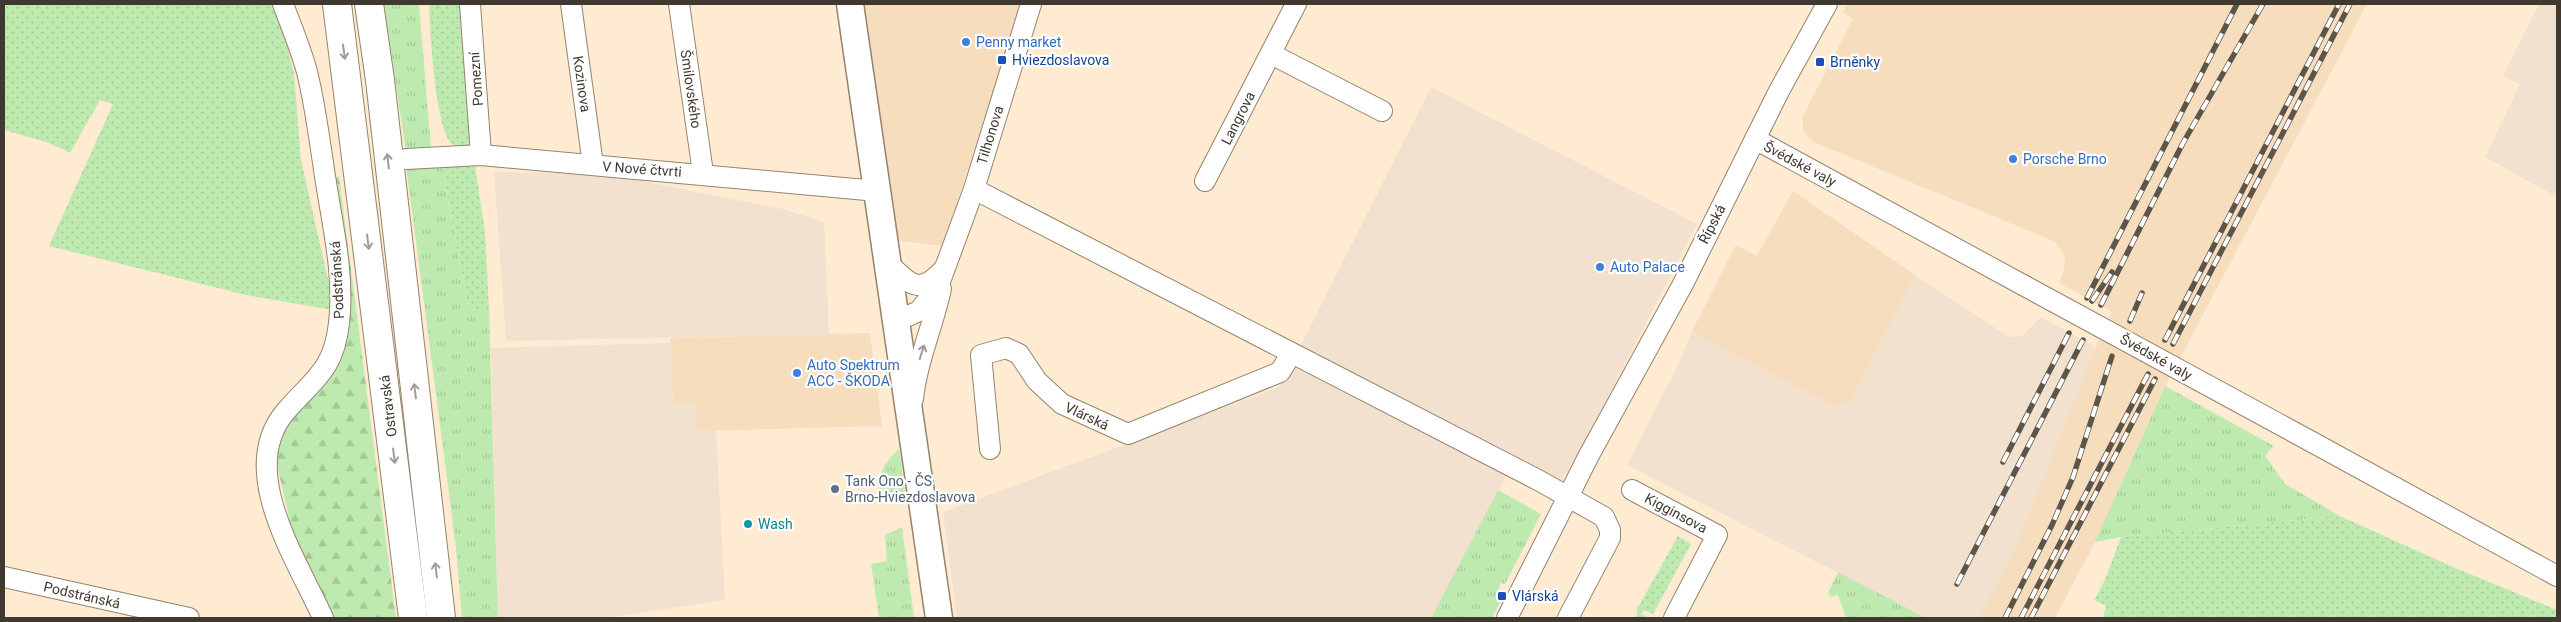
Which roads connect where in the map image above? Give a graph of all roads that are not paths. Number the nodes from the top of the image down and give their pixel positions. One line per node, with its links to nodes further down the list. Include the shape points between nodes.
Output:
1 (284, 4): 32 (street, Podstránská, via 307,72 331,169 339,322 334,352 323,372 275,424 268,444 267,470 272,501 286,545)
2 (337, 4): 33 (highway, Ostravská, one-way to 33)
3 (368, 4): 34 (highway, Ostravská, one-way to 3, via 380,80)
4 (470, 4): 14 (street, Pomezní)
5 (571, 4): 16 (street, Kozinova)
6 (679, 4): 17 (street, Šmilovského)
7 (850, 4): 20 (main road)
8 (1031, 4): 19 (street, Tilhonova)
9 (1296, 4): 11 (street, Langrova)
10 (1826, 4): 13 (street, Řípská)
11 (1271, 54): 12 (street); 18 (street, Langrova)
12 (1382, 111)
13 (1755, 139): 28 (street, Řípská, via 1683,284); 29 (street, Švédské valy, bridge)
14 (481, 154): 15 (street, V Nové čtvrti); 16 (street, V Nové čtvrti)
15 (406, 159)
16 (593, 165): 17 (street, V Nové čtvrti)
17 (704, 173): 20 (street, V Nové čtvrti)
18 (1205, 181)
19 (974, 189): 22 (street, Tilhonova); 24 (street)
20 (877, 191): 21 (main road)
21 (888, 263): 22 (street, Tilhonova, via 915,285 928,284); 23 (main road)
22 (946, 265): 23 (street, Tilhonova, via 928,302 919,311); 25 (street, Tilhonova, one-way to 22, via 920,357 936,312)
23 (897, 321): 25 (main road)
24 (1291, 354): 26 (street, Vlárská, via 1280,372 1128,434 1062,404 1037,381 1019,354 1006,348 981,355); 28 (street)
25 (910, 417): 35 (main road)
26 (990, 449)
27 (1632, 490): 38 (street, Kigginsova, via 1717,535)
28 (1568, 496): 36 (street, Řípská); 37 (street, via 1604,517 1610,533)
29 (2557, 576)
30 (4, 577): 31 (street, Podstránská)
31 (189, 618)
32 (322, 618)
33 (414, 618)
34 (441, 618)
35 (939, 618)
36 (1507, 618)
37 (1568, 618)
38 (1674, 618)

